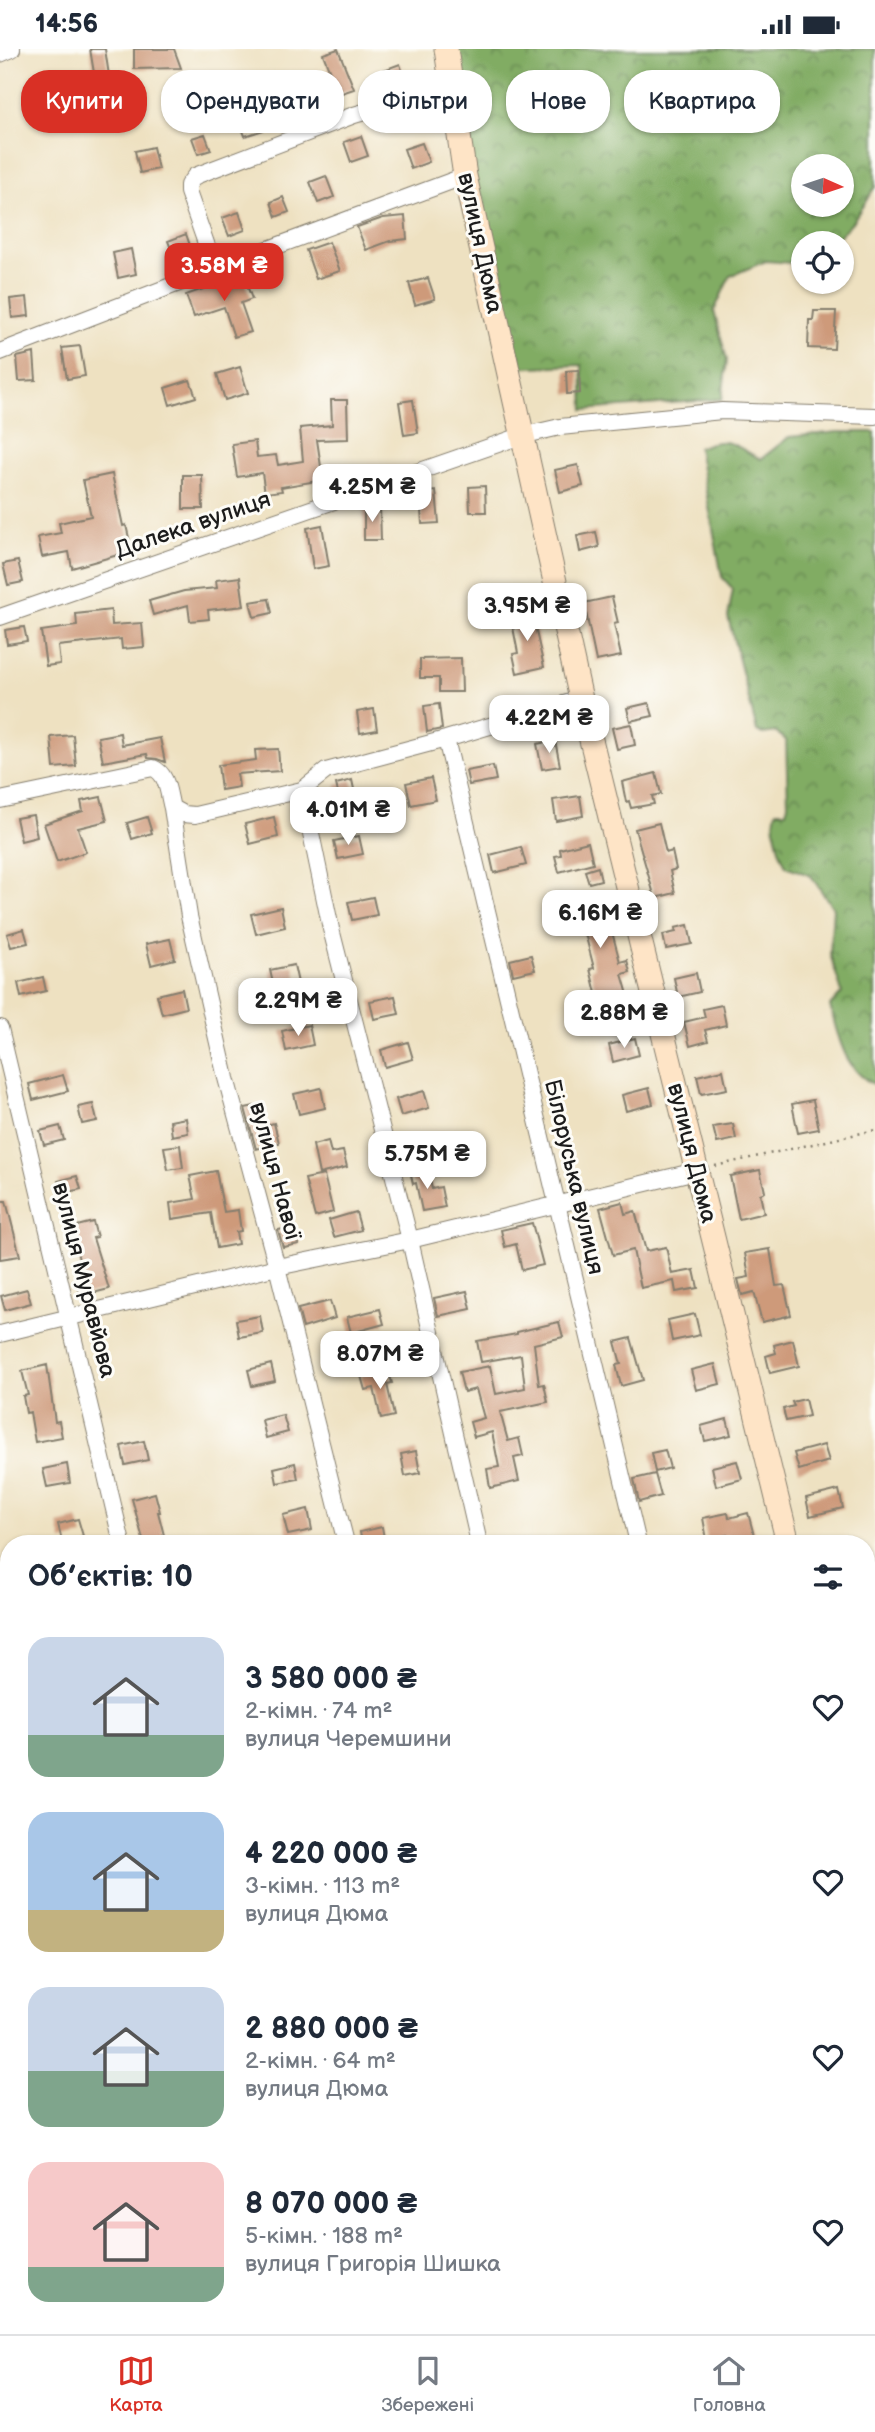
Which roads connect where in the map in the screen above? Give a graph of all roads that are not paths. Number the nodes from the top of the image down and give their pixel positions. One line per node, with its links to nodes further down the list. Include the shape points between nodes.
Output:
1 (12, 49): 3 (street)
2 (446, 49): 4 (street, вулиця Дюма)
3 (0, 54)
4 (448, 70)
5 (358, 114): 8 (street, via 195,176 188,192)
6 (458, 133): 7 (street, вулиця Дюма)
7 (465, 176): 8 (street); 11 (street, вулиця Дюма)
8 (215, 269): 9 (street)
9 (0, 352)
10 (875, 417): 11 (street, via 722,411 560,427)
11 (521, 436): 12 (street, Далека вулиця); 13 (street, вулиця Дюма)
12 (0, 617)
13 (581, 699): 14 (street); 19 (street, вулиця Дюма)
14 (446, 739): 15 (street, via 326,771); 20 (street, Білоруська вулиця)
15 (302, 790): 17 (street, via 195,815); 21 (street, via 331,929)
16 (0, 800): 17 (street, вулиця Навої, via 153,768 164,777)
17 (172, 808): 22 (street, вулиця Навої, via 189,916 226,1078)
18 (0, 1028): 23 (street, вулиця Муравйова)
19 (696, 1171): 20 (street); 29 (street, вулиця Дюма)
20 (558, 1205): 21 (street); 28 (street, Білоруська вулиця)
21 (410, 1240): 22 (street); 27 (street)
22 (277, 1267): 23 (street); 26 (street, вулиця Навої)
23 (69, 1317): 24 (street); 25 (street, вулиця Муравйова)
24 (0, 1334)
25 (120, 1535)
26 (344, 1535)
27 (477, 1535)
28 (636, 1535)
29 (786, 1535)

